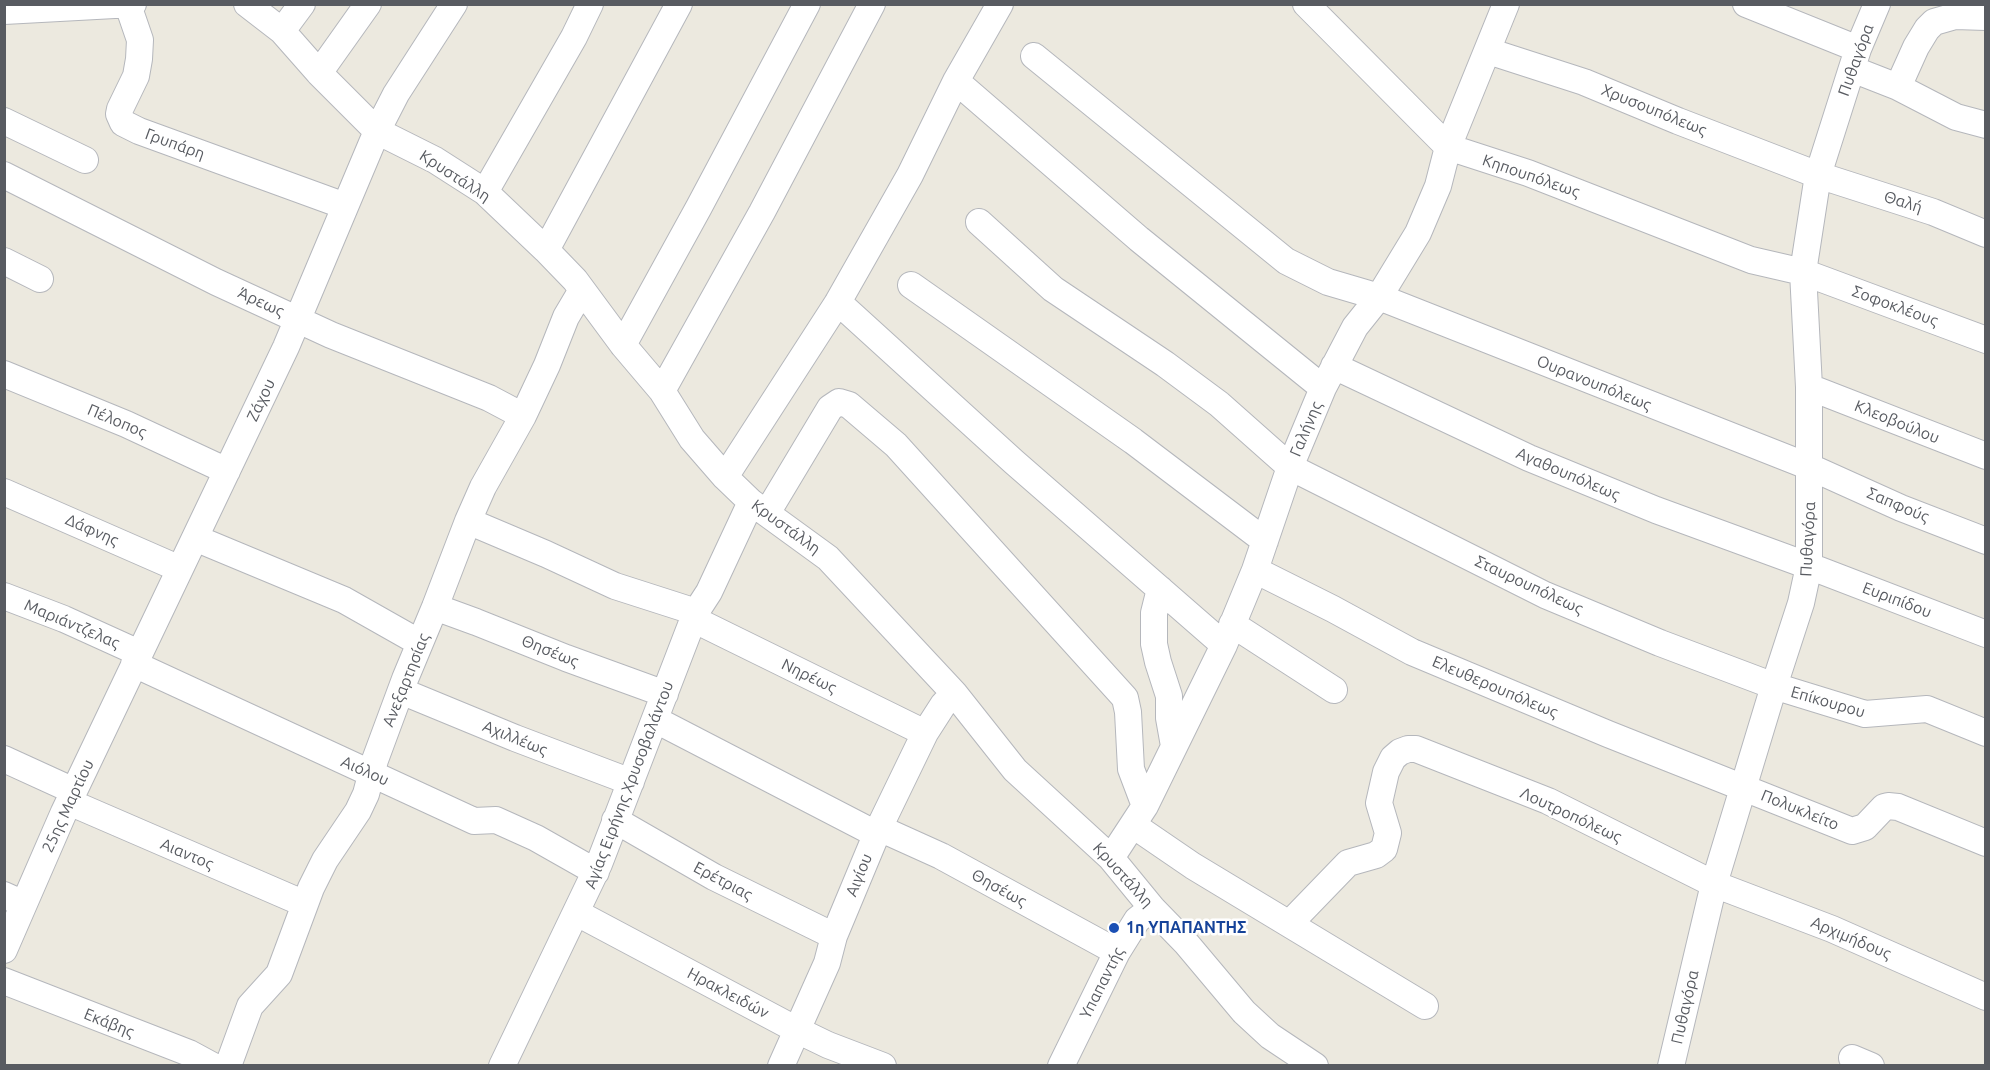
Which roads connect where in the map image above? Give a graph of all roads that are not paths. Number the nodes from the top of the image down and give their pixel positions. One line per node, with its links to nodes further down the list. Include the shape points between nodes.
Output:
1 (9, 4): 17 (street)
2 (133, 4): 16 (street)
3 (247, 4): 19 (street, Κρυστάλλη)
4 (302, 4): 19 (street)
5 (368, 4): 23 (street)
6 (454, 4): 28 (street, Ζάχου)
7 (590, 4): 33 (street)
8 (679, 4): 37 (street)
9 (807, 4): 47 (street)
10 (872, 4): 51 (street)
11 (1000, 4): 24 (street)
12 (1306, 4): 29 (street, Κηπουπόλεως)
13 (1506, 4): 20 (street, Γαλήνης)
14 (1746, 4): 22 (street)
15 (1877, 4): 22 (street, Πυθαγόρα)
16 (128, 5): 17 (street); 34 (street, Γρυπάρη, via 140,40 136,75 119,114 123,123)
17 (5, 11)
18 (1986, 17): 25 (street, via 1954,16 1934,22 1916,47)
19 (282, 31): 23 (street, Κρυστάλλη)
20 (1488, 51): 29 (street, Γαλήνης); 32 (street, Χρυσουπόλεως, via 1584,82)
21 (1034, 56): 43 (street, Ουρανουπόλεως, via 1286,261 1328,282)
22 (1855, 59): 25 (street); 32 (street, Πυθαγόρα)
23 (319, 73): 28 (street, Κρυστάλλη)
24 (956, 81): 44 (street, via 910,175); 49 (street, Αγαθουπόλεως, via 1139,239)
25 (1898, 87): 27 (street, via 1956,117)
26 (4, 121): 30 (street)
27 (1986, 125)
28 (377, 131): 33 (street, Κρυστάλλη, via 435,160); 34 (street, Ζάχου)
29 (1448, 147): 39 (street, Κηπουπόλεως, via 1528,173 1751,260); 43 (street, Γαλήνης, via 1438,186 1418,233)
30 (85, 160)
31 (4, 175): 45 (street, Άρεως)
32 (1818, 175): 36 (street, Θαλή, via 1933,212); 39 (street, Πυθαγόρα)
33 (485, 192): 37 (street, Κρυστάλλη)
34 (345, 206): 45 (street, Ζάχου)
35 (979, 222): 54 (street, Σταυρουπόλεως, via 1053,289 1165,364)
36 (1986, 234)
37 (546, 250): 42 (street, Κρυστάλλη)
38 (4, 261): 40 (street)
39 (1803, 272): 46 (street, Σοφοκλέους); 50 (street, Πυθαγόρα)
40 (40, 279)
41 (911, 285): 62 (street, via 1132,441)
42 (582, 290): 47 (street, Κρυστάλλη); 52 (street, Ανεξαρτησίας, via 566,317)
43 (1379, 297): 49 (street, Γαλήνης, via 1355,327); 55 (street, Ουρανουπόλεως)
44 (838, 302): 57 (street); 67 (street)
45 (298, 320): 52 (street, Άρεως, via 489,398); 56 (street, Ζάχου)
46 (1986, 340)
47 (623, 345): 51 (street, Κρυστάλλη)
48 (4, 374): 56 (street, Πέλοπος)
49 (1329, 377): 54 (street, Γαλήνης); 64 (street, Αγαθουπόλεως, via 1656,510)
50 (1809, 387): 53 (street, Κλεοβούλου); 55 (street, Πυθαγόρα)
51 (662, 391): 57 (street, Κρυστάλλη, via 693,439)
52 (523, 416): 60 (street, Ανεξαρτησίας)
53 (1986, 456)
54 (1290, 467): 62 (street, Γαλήνης); 75 (street, Σταυρουπόλεως, via 1545,595)
55 (1810, 467): 63 (street, Σαπφούς); 64 (street, Πυθαγόρα)
56 (227, 471): 61 (street, Ζάχου)
57 (725, 477): 59 (street, Κρυστάλλη)
58 (4, 492): 65 (street, Δάφνης)
59 (759, 508): 70 (street, Αγίας Ειρήνης Χρυσοβαλάντου); 78 (street, Κρυστάλλη, via 828,558); 89 (street, Αγίας Ειρήνης Χρυσοβαλάντου, via 830,408 839,402 849,405 896,445 1125,698)
60 (468, 521): 69 (street, Ανεξαρτησίας); 70 (street, Νηρέως, via 615,586)
61 (195, 538): 65 (street, Ζάχου); 73 (street, via 344,600)
62 (1265, 541): 66 (street, Γαλήνης)
63 (1986, 541)
64 (1809, 566): 72 (street, Ευριπίδου); 75 (street, Πυθαγόρα, via 1802,603)
65 (180, 569): 74 (street, Ζάχου)
66 (1254, 570): 71 (street, Γαλήνης); 87 (street, Ελευθερουπόλεως, via 1412,652)
67 (1160, 589): 71 (street); 83 (street, via 1154,613 1154,644 1169,696)
68 (4, 596): 74 (street, Μαριάντζελας, via 64,619)
69 (435, 608): 73 (street, Ανεξαρτησίας); 79 (street, Θησέως)
70 (695, 616): 79 (street, Αγίας Ειρήνης Χρυσοβαλάντου); 81 (street, Νηρέως)
71 (1228, 634): 76 (street); 83 (street, Γαλήνης)
72 (1986, 634)
73 (420, 642): 77 (street, Ανεξαρτησίας)
74 (136, 659): 85 (street, Αιόλου); 88 (street, 25ης Μαρτίου)
75 (1774, 686): 82 (street, Επίκουρου, via 1868,715 1927,709); 87 (street, Πυθαγόρα)
76 (1334, 690)
77 (401, 691): 85 (street, Ανεξαρτησίας); 86 (street, Αχιλλέως)
78 (954, 693): 81 (street, Αιγίου); 93 (street, Κρυστάλλη, via 1016,770)
79 (664, 694): 80 (street, Αγίας Ειρήνης Χρυσοβαλάντου)
80 (656, 720): 86 (street, Αγίας Ειρήνης Χρυσοβαλάντου); 91 (street, Θησέως)
81 (925, 733): 91 (street, Αιγίου)
82 (1986, 733)
83 (1174, 746): 89 (street, Γαλήνης)
84 (4, 759): 88 (street, Αιαντος)
85 (372, 774): 94 (street, Αιόλου, via 474,820 496,820); 97 (street, Ανεξαρτησίας, via 358,811 325,860)
86 (631, 782): 90 (street, Αγίας Ειρήνης Χρυσοβαλάντου)
87 (1743, 788): 92 (street, Πολυκλείτο, via 1852,831 1865,827 1888,806); 95 (street, Πυθαγόρα)
88 (71, 797): 96 (street, 25ης Μαρτίου); 97 (street, Αιαντος)
89 (1139, 816): 93 (street, Γαλήνης); 100 (street, via 1193,866)
90 (615, 820): 94 (street, Αγίας Ειρήνης Χρυσοβαλάντου); 101 (street, Ερέτριας, via 714,877)
91 (878, 831): 101 (street, Αιγίου); 103 (street, Θησέως, via 941,856)
92 (1986, 843)
93 (1111, 858): 98 (street, Κρυστάλλη)
94 (596, 872): 99 (street, Αγίας Ειρήνης Χρυσοβαλάντου)
95 (1714, 884): 100 (street, Λουτροπόλεως, via 1548,801 1408,748 1393,758 1381,786 1379,803 1388,833 1384,849 1348,862); 105 (street, Αρχιμήδους, via 1832,929); 117 (street, Πυθαγόρα)
96 (14, 900): 102 (street, 25ης Μαρτίου)
97 (305, 904): 111 (street, Ανεξαρτησίας, via 279,974 250,1006)
98 (1152, 908): 103 (street, Υπαπαντής, via 1137,920); 116 (street, Κρυστάλλη, via 1244,1012 1270,1036)
99 (578, 912): 108 (street, Ηρακλειδών); 112 (street, Αγίας Ειρήνης Χρυσοβαλάντου)
100 (1289, 924): 107 (street)
101 (834, 936): 106 (street, Αιγίου)
102 (4, 950)
103 (1117, 952): 115 (street, Υπαπαντής)
104 (4, 981): 110 (street, Εκάβης)
105 (1986, 997)
106 (809, 1003): 108 (street, Αιγίου); 109 (street)
107 (1425, 1006)
108 (797, 1030): 109 (street, Ηρακλειδών); 113 (street, Αιγίου)
109 (828, 1045): 114 (street, Ηρακλειδών)
110 (213, 1065)
111 (228, 1065)
112 (502, 1065)
113 (781, 1065)
114 (883, 1065)
115 (1061, 1065)
116 (1315, 1065)
117 (1671, 1065)

